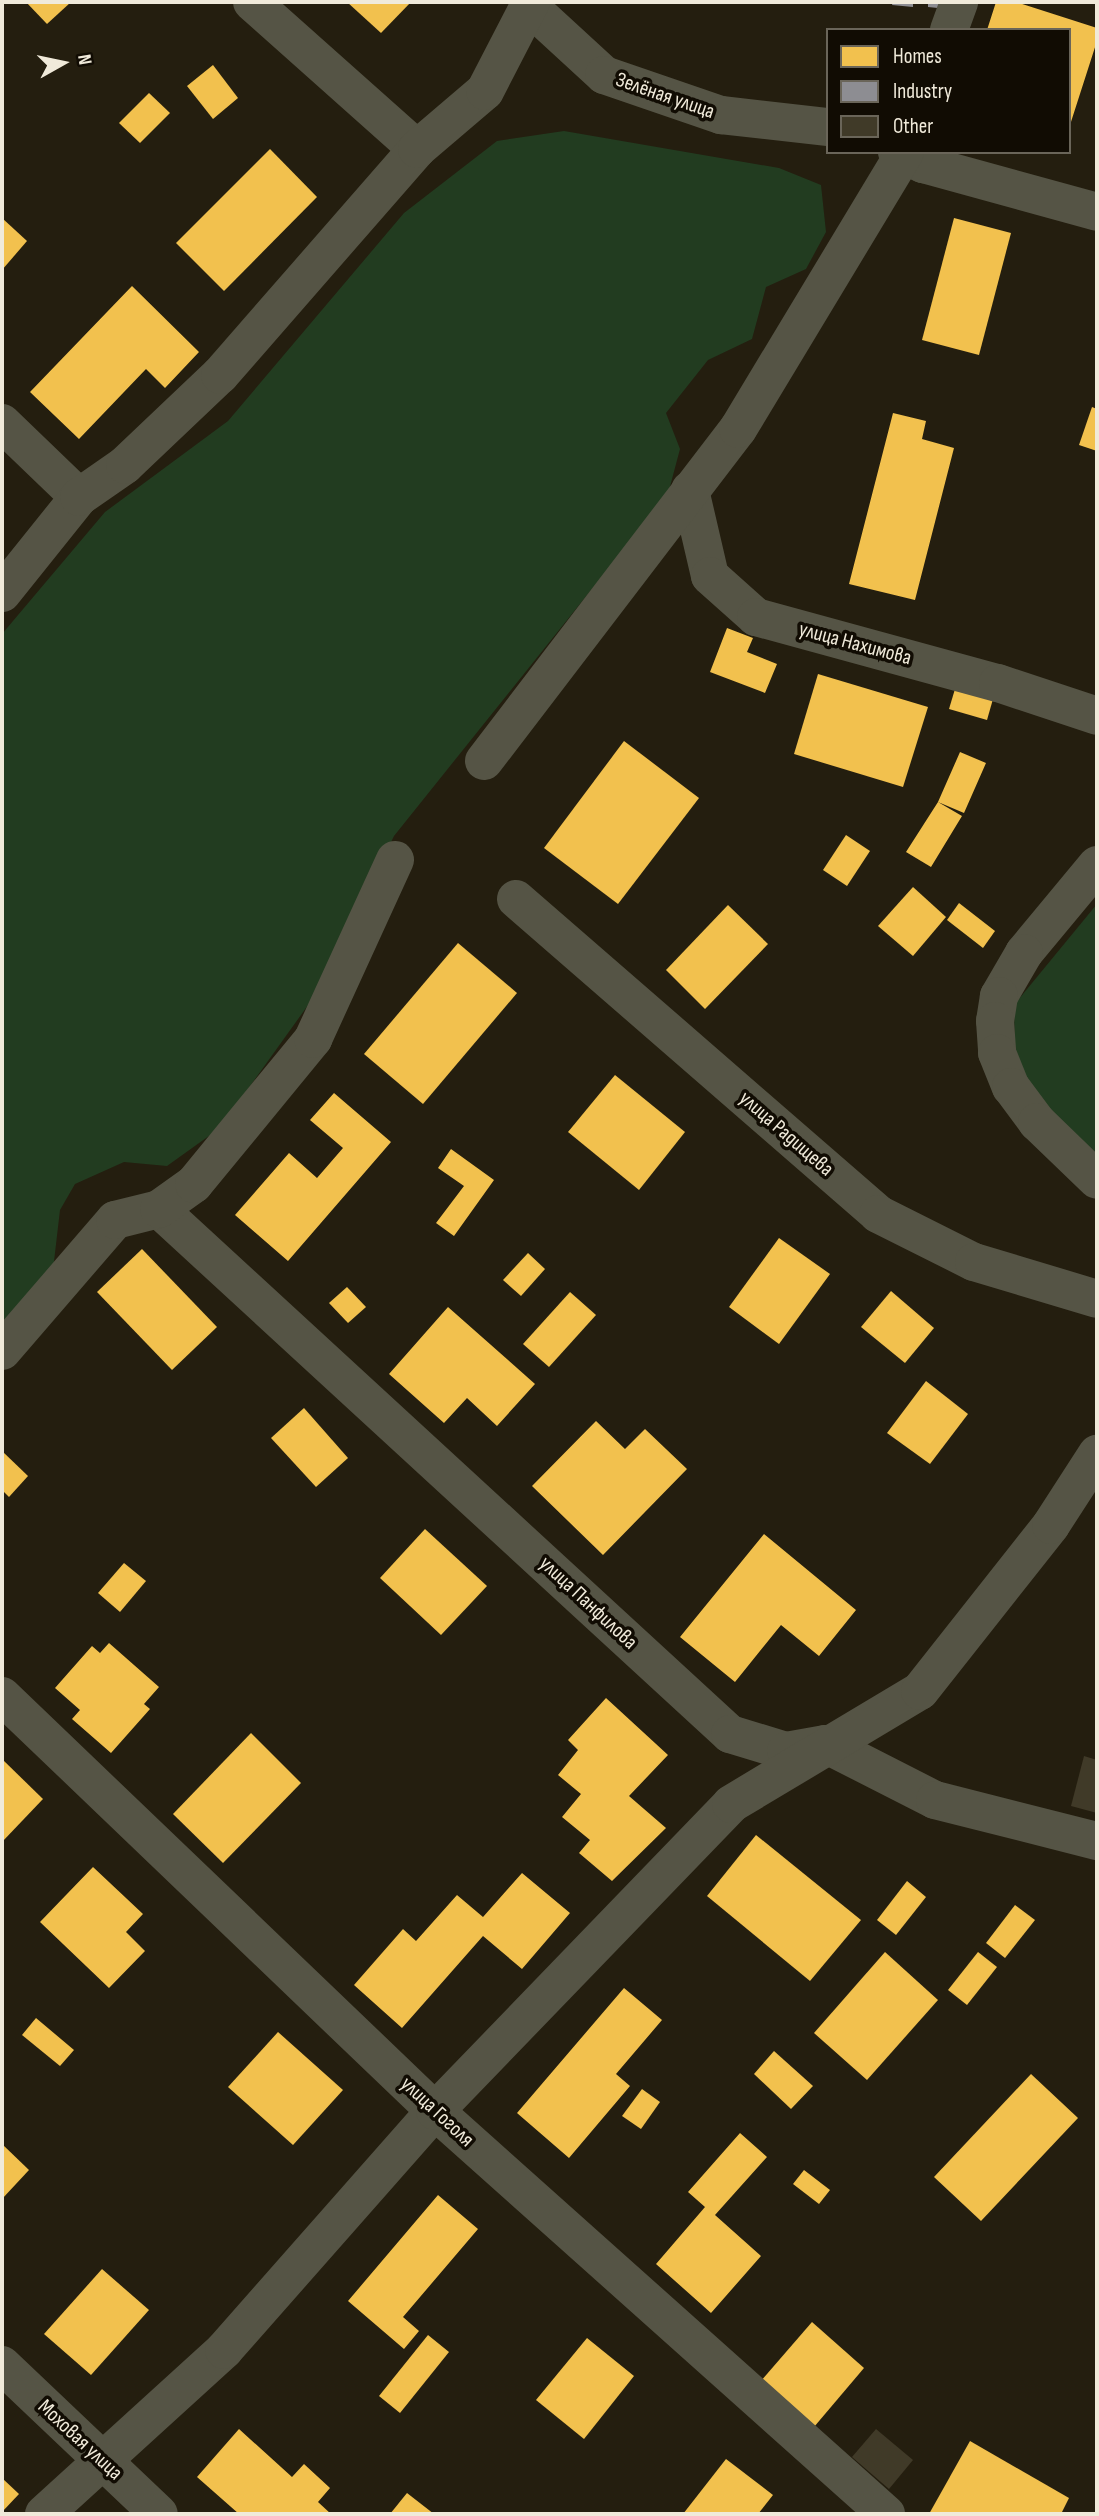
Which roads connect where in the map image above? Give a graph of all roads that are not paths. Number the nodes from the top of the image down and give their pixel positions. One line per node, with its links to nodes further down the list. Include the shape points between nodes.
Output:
1 (252, 2): 6 (street)
2 (959, 2): 4 (street)
3 (530, 4): 5 (street, Зелёная улица, via 604,75 721,115); 6 (street, via 485,91)
4 (950, 28)
5 (826, 127)
6 (417, 149): 12 (street, via 219,375 125,465)
7 (901, 154): 11 (street, via 738,429)
8 (905, 154): 9 (street)
9 (1097, 212)
10 (2, 423): 12 (street)
11 (690, 490): 14 (street, улица Нахимова, via 710,576 756,617 998,683); 15 (street)
12 (79, 497): 13 (street)
13 (2, 593)
14 (1097, 716)
15 (484, 761)
16 (395, 860): 20 (street, via 313,1039 194,1184)
17 (1097, 865): 19 (street, via 1024,953 999,996 997,1053 1011,1087 1037,1122)
18 (516, 899): 21 (street, улица Радищева, via 878,1214 974,1262)
19 (1097, 1180)
20 (159, 1209): 22 (street, via 115,1220); 25 (street, улица Панфилова, via 730,1734 786,1751)
21 (1097, 1299)
22 (2, 1351)
23 (1097, 1454): 25 (street, via 1052,1525 920,1690)
24 (2, 1696): 27 (street, улица Гоголя)
25 (825, 1744): 26 (street, via 935,1800); 27 (street, via 731,1804)
26 (1097, 1841)
27 (435, 2111): 29 (street, via 224,2350); 32 (street, улица Гоголя)
28 (2, 2365): 29 (street, Моховая улица)
29 (102, 2460): 30 (street); 31 (street, Моховая улица)
30 (44, 2514)
31 (159, 2514)
32 (886, 2514)

